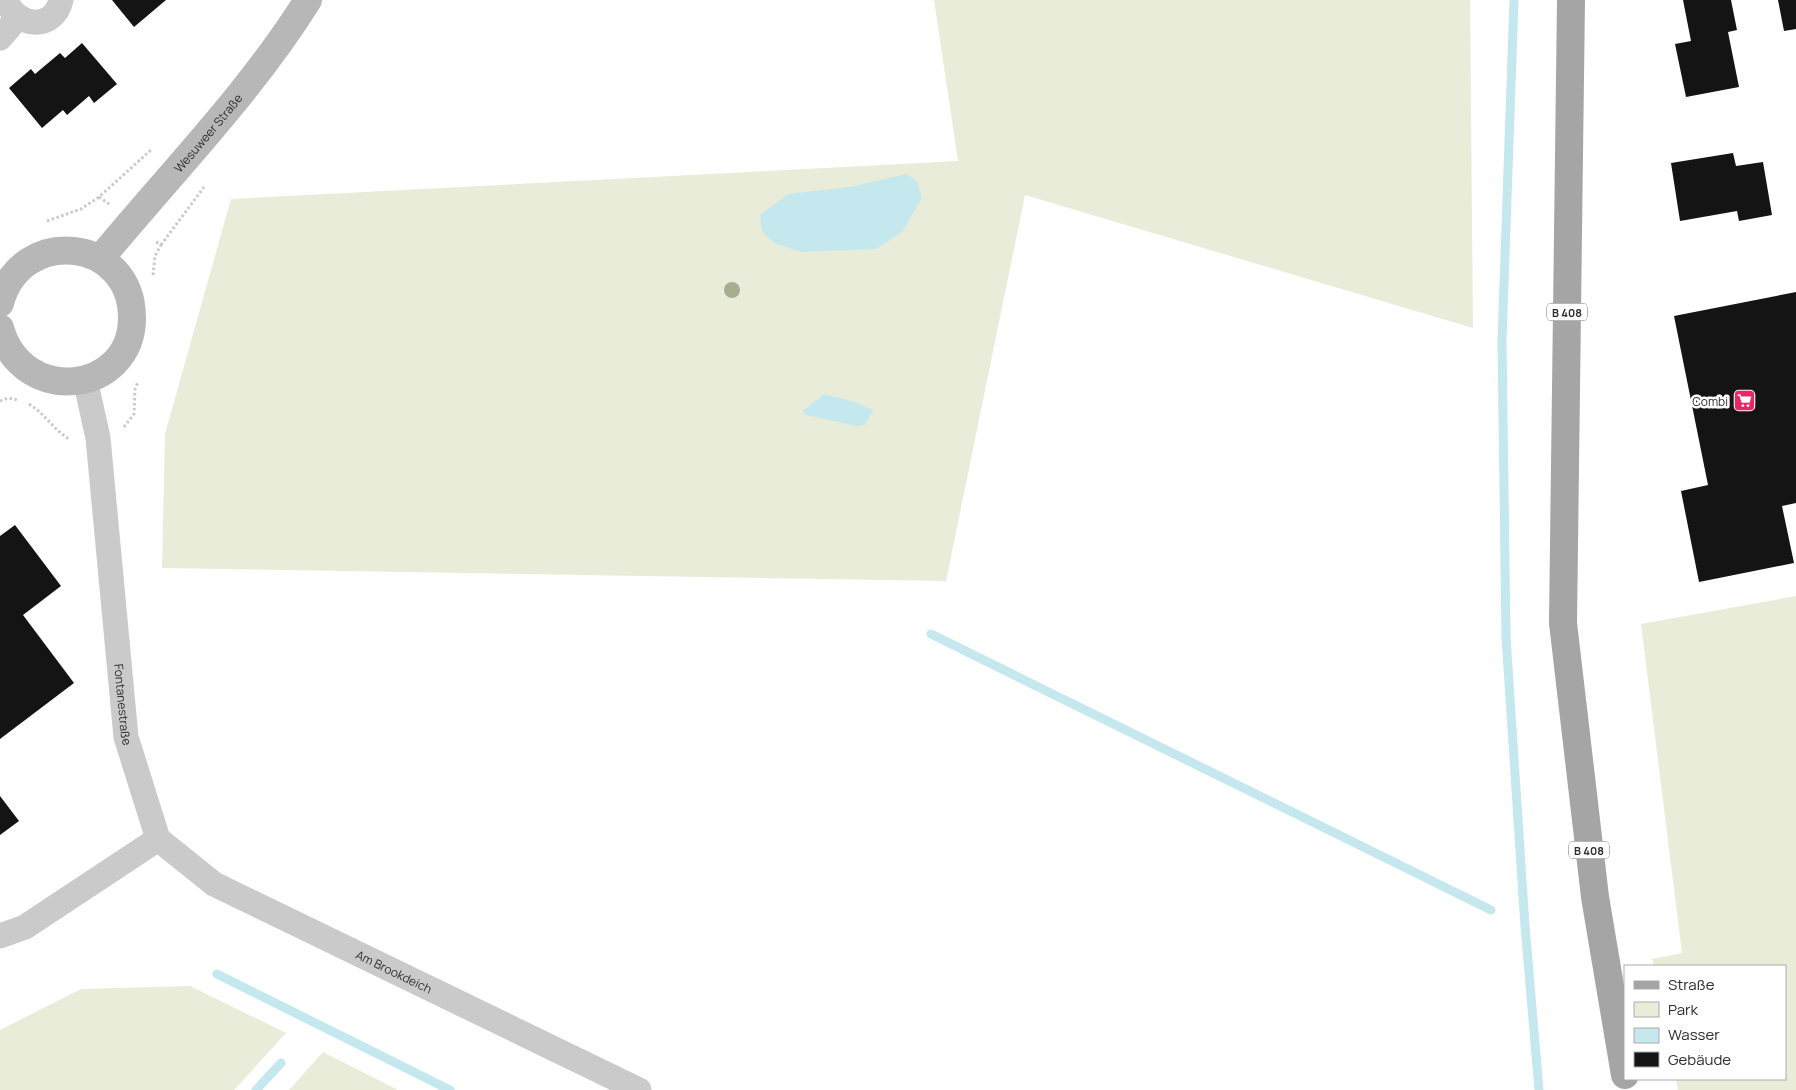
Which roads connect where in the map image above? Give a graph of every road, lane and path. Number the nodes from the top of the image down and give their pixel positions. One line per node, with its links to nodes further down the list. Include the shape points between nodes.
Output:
1 (61, 0): 4 (street, via 56,12 41,22 32,22)
2 (308, 0): 6 (main road, Wesuweer Straße, via 287,34 166,184)
3 (1570, 0): 12 (main road, B 408, via 1563,623 1594,896)
4 (12, 9): 5 (street)
5 (0, 38)
6 (100, 259): 7 (main road, via 73,250 39,255 12,276); 9 (main road, via 117,273 126,287 132,319 123,350 106,368)
7 (0, 304)
8 (1, 338): 9 (main road, via 14,358 29,372 46,380 66,383)
9 (85, 380): 10 (street, Fontanestraße, via 98,438 126,737)
10 (158, 840): 11 (street, via 25,926); 13 (street, Am Brookdeich, via 214,884)
11 (0, 936)
12 (1624, 1069)
13 (639, 1090)

